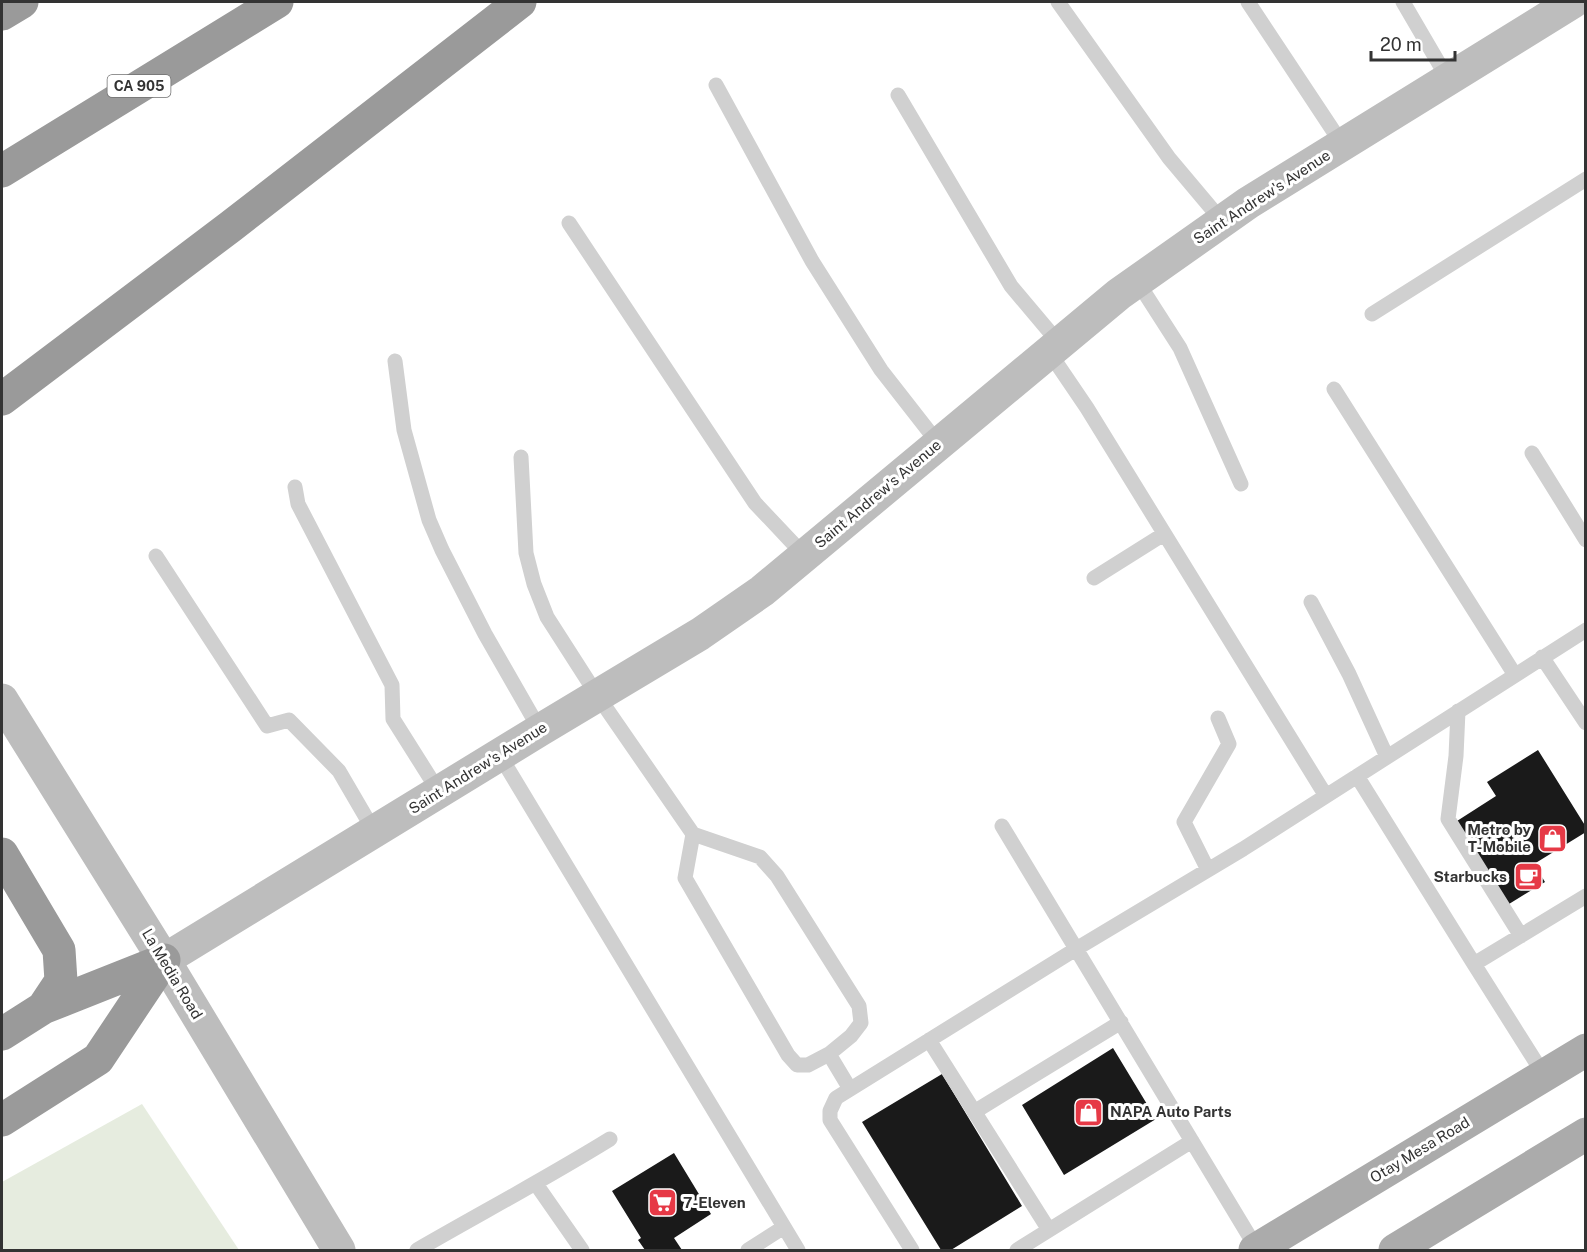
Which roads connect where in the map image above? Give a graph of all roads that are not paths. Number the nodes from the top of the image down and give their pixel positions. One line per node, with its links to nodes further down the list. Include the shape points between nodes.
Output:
1 (21, 2): 8 (highway)
2 (277, 2): 13 (highway, CA 905)
3 (520, 2): 22 (highway)
4 (1058, 2): 15 (lane, via 1169,158)
5 (1248, 2): 12 (lane)
6 (1403, 2): 9 (lane)
7 (1573, 2): 9 (street, Saint Andrew's Avenue)
8 (2, 14)
9 (1448, 79): 12 (street, Saint Andrew's Avenue)
10 (716, 84): 23 (lane, via 812,261 881,370)
11 (898, 95): 19 (lane, via 1011,286)
12 (1342, 144): 15 (street, Saint Andrew's Avenue)
13 (2, 171)
14 (1586, 179): 18 (lane)
15 (1222, 221): 17 (street, Saint Andrew's Avenue)
16 (568, 223): 30 (lane, via 755,503)
17 (1137, 281): 19 (street, Saint Andrew's Avenue); 26 (lane, via 1180,348)
18 (1372, 314)
19 (1054, 348): 23 (street, Saint Andrew's Avenue); 28 (lane)
20 (395, 361): 42 (lane, via 404,430 429,520 485,634)
21 (1334, 389): 36 (lane)
22 (2, 399)
23 (938, 443): 30 (street, Saint Andrew's Avenue)
24 (1532, 453): 29 (lane)
25 (521, 458): 37 (lane, via 526,553 534,584 547,617)
26 (1241, 484)
27 (295, 487): 46 (lane, via 298,504 392,684 393,719)
28 (1164, 534): 32 (lane); 47 (lane)
29 (1586, 540)
30 (804, 555): 37 (street, Saint Andrew's Avenue, via 762,591 700,634)
31 (156, 556): 49 (lane, via 267,726 289,720 339,771)
32 (1094, 578)
33 (1311, 602): 44 (lane)
34 (1586, 630): 35 (lane)
35 (1542, 657): 36 (lane); 41 (lane)
36 (1515, 675): 39 (lane)
37 (597, 695): 42 (street, Saint Andrew's Avenue); 50 (lane)
38 (2, 700): 56 (street, La Media Road)
39 (1458, 711): 44 (lane); 54 (lane, via 1448,819)
40 (1218, 718): 52 (lane, via 1229,744 1184,822)
41 (1586, 723)
42 (540, 730): 43 (street, Saint Andrew's Avenue)
43 (500, 754): 46 (street, Saint Andrew's Avenue); 72 (lane)
44 (1387, 757): 45 (lane)
45 (1357, 776): 47 (lane); 57 (lane)
46 (439, 792): 49 (street, Saint Andrew's Avenue)
47 (1326, 796): 52 (lane)
48 (1002, 826): 55 (lane)
49 (374, 831): 56 (street, Saint Andrew's Avenue)
50 (693, 834): 63 (lane, via 685,878 788,1055 797,1065 808,1065); 63 (lane, via 760,857 777,876 859,1006 861,1023 852,1036)
51 (2, 854): 58 (highway, via 58,950 62,981)
52 (1208, 870): 55 (lane)
53 (1586, 896): 54 (lane)
54 (1521, 936): 57 (lane)
55 (1076, 949): 59 (lane); 61 (lane)
56 (164, 960): 58 (highway); 67 (highway, via 98,1059); 75 (street, La Media Road)
57 (1474, 964): 64 (lane)
58 (43, 1008): 60 (highway)
59 (1120, 1022): 66 (lane); 70 (lane)
60 (2, 1034)
61 (930, 1040): 65 (lane); 66 (lane)
62 (1586, 1050): 64 (main road, Otay Mesa Road)
63 (829, 1054): 65 (lane)
64 (1544, 1075): 74 (main road, Otay Mesa Road)
65 (850, 1089): 80 (lane, via 836,1098 830,1120)
66 (974, 1112): 73 (lane)
67 (2, 1120)
68 (1586, 1134): 82 (main road)
69 (610, 1139): 71 (lane)
70 (1192, 1141): 73 (lane); 74 (lane)
71 (536, 1184): 76 (lane); 77 (lane)
72 (784, 1227): 78 (lane); 79 (lane)
73 (1049, 1230): 81 (lane)
74 (1256, 1250)
75 (339, 1251)
76 (417, 1251)
77 (582, 1251)
78 (748, 1251)
79 (798, 1251)
80 (912, 1251)
81 (1017, 1251)
82 (1395, 1251)

